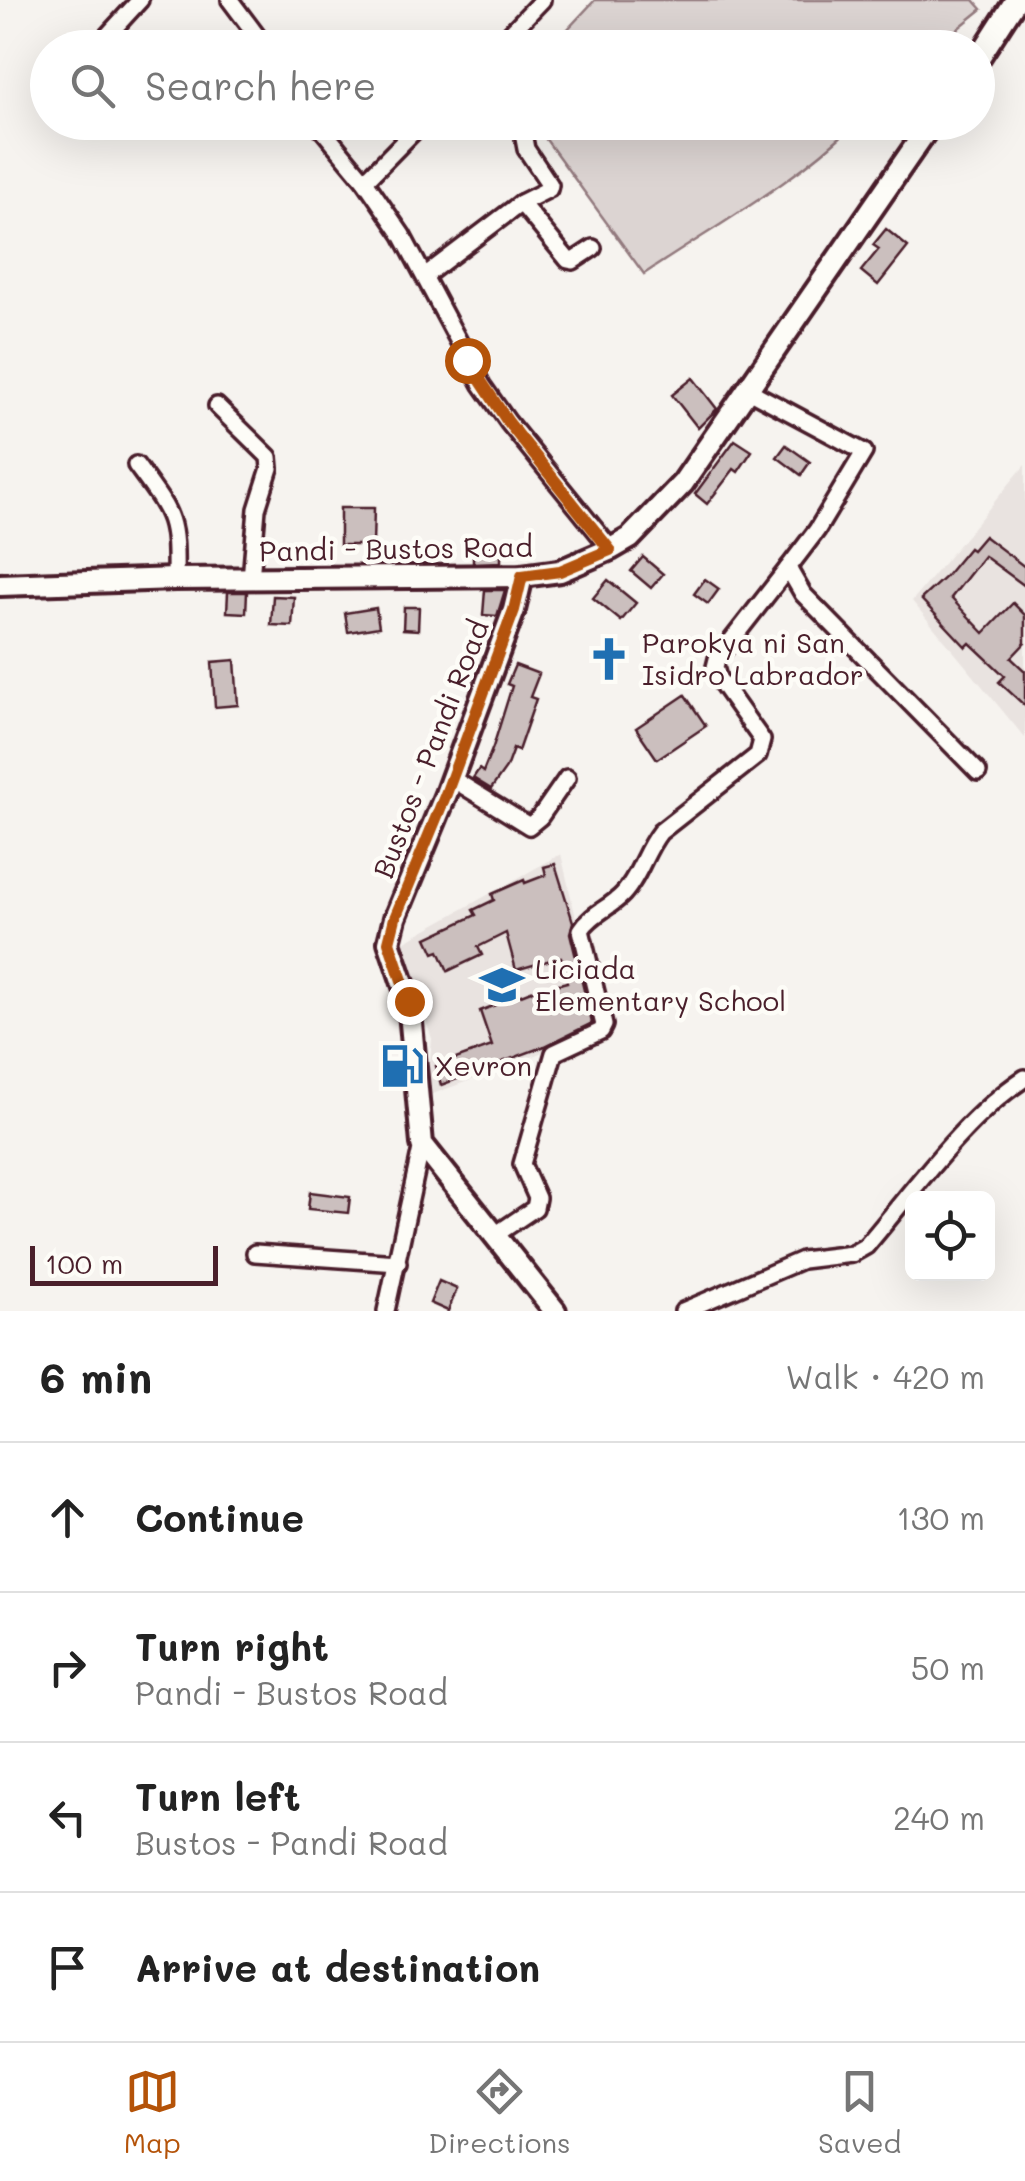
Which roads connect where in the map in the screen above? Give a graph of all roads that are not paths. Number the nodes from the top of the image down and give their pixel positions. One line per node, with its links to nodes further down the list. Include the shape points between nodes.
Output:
1 (140, 0): 5 (street)
2 (230, 0): 6 (street)
3 (542, 0): 7 (street)
4 (1016, 0): 8 (main road)
5 (112, 30)
6 (252, 30)
7 (513, 30)
8 (995, 32)
9 (331, 140): 13 (street)
10 (406, 140): 13 (street)
11 (524, 140): 14 (street, via 550,184)
12 (920, 140): 17 (main road, Pandi - Bustos Road)
13 (366, 181): 16 (street)
14 (521, 204): 15 (street, via 568,260); 16 (street)
15 (593, 248)
16 (426, 275): 20 (street, via 482,385)
17 (750, 390): 20 (main road, Pandi - Bustos Road, via 683,483); 21 (street, via 864,452)
18 (218, 406): 24 (street, via 268,457)
19 (136, 465): 23 (street, via 174,524)
20 (610, 550): 22 (main road, Pandi - Bustos Road, via 560,571)
21 (788, 568): 26 (street, via 802,594); 31 (street, via 714,668 762,747 660,832 626,892 581,930 604,1026 554,1053 522,1164 535,1208)
22 (522, 576): 24 (main road, Pandi - Bustos Road); 27 (main road, Bustos - Pandi Road)
23 (175, 579): 24 (main road, Pandi - Bustos Road); 25 (main road, Pandi - Bustos Road)
24 (251, 579)
25 (0, 585)
26 (978, 772)
27 (451, 778): 28 (street, via 529,826); 30 (main road, Bustos - Pandi Road, via 389,942 409,1001)
28 (567, 778)
29 (1025, 1078): 36 (street, via 967,1127 866,1246 802,1260)
30 (422, 1144): 31 (main road); 33 (street)
31 (495, 1235): 35 (main road)
32 (255, 1253): 33 (street)
33 (398, 1262): 34 (street)
34 (386, 1311)
35 (555, 1311)
36 (683, 1311)

